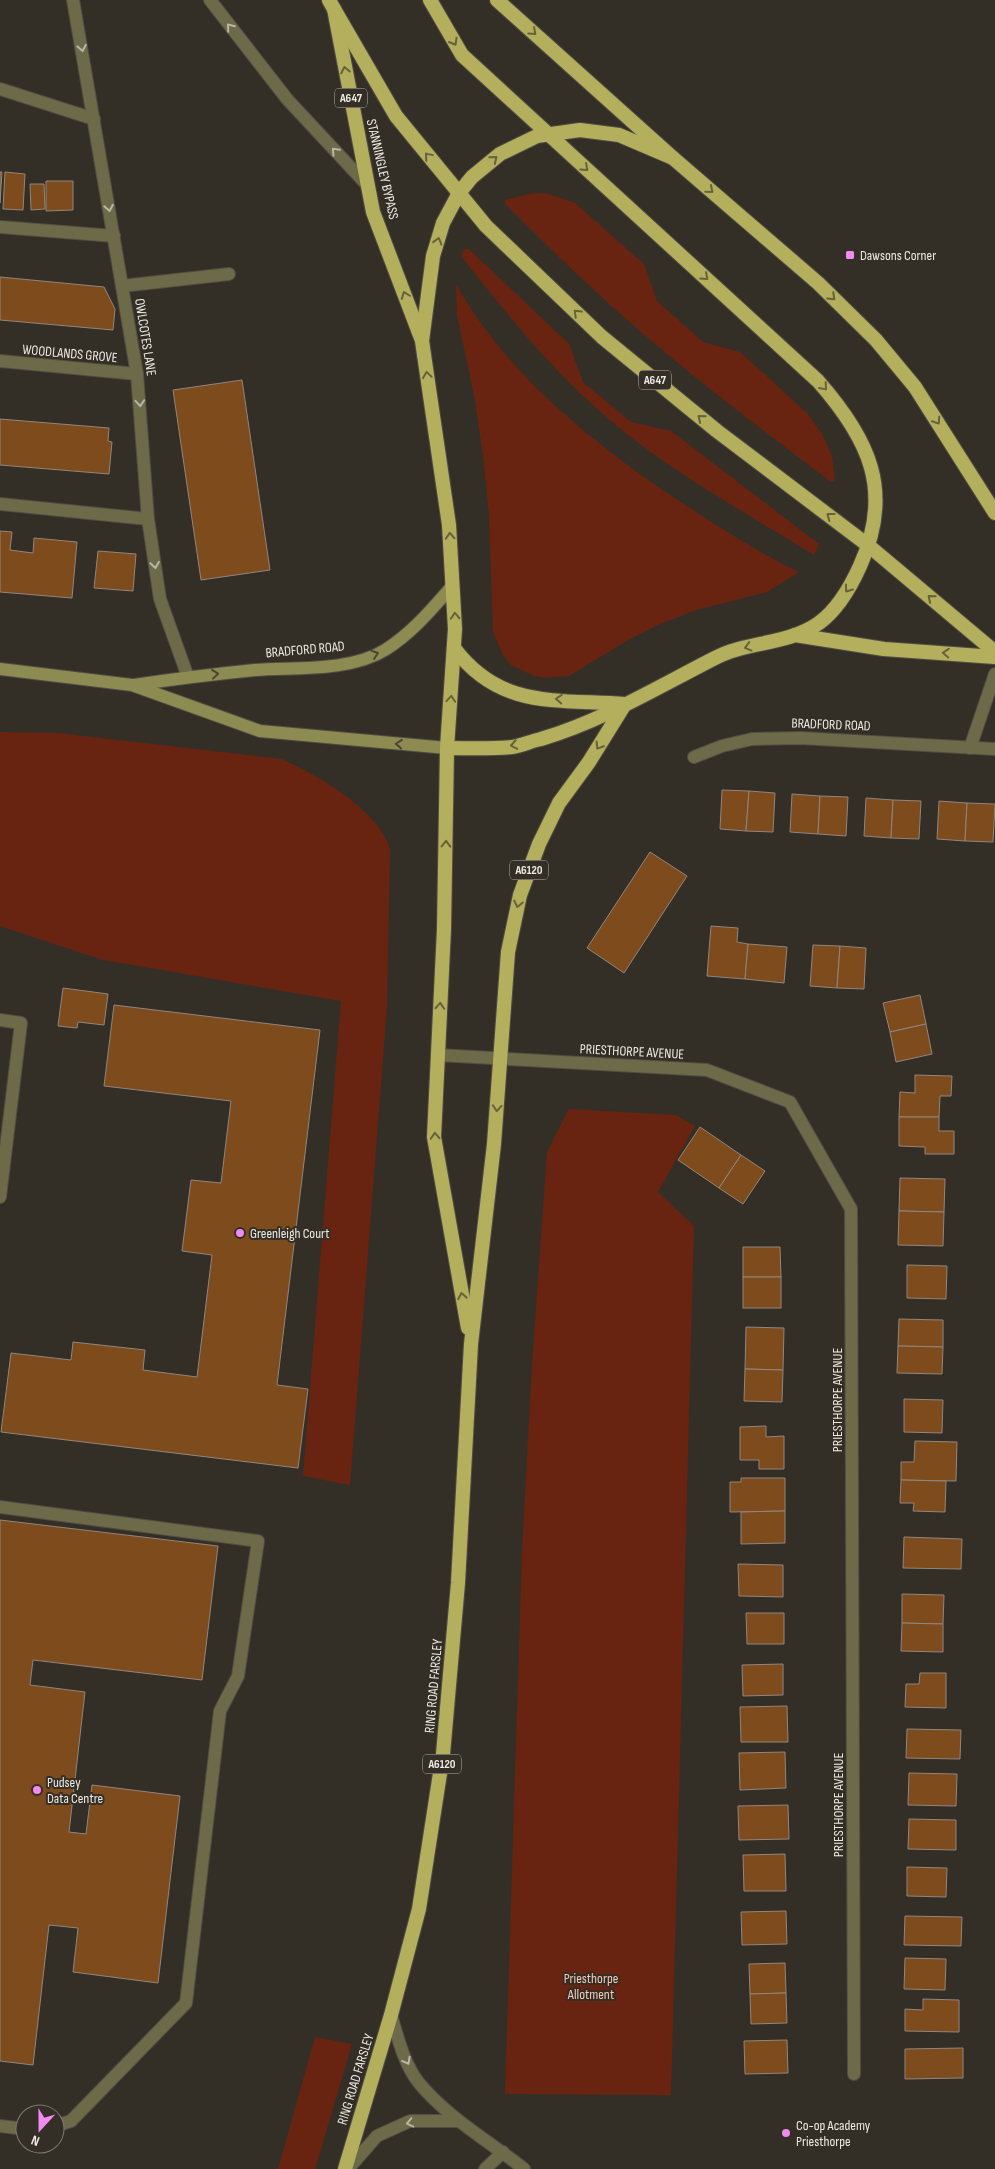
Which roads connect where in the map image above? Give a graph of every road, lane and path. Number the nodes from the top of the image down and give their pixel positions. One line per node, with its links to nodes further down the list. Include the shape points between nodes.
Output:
1 (73, 0): 7 (street, OWLCOTES LANE, one-way to 7)
2 (210, 0): 10 (street, one-way to 2, via 287,98)
3 (430, 0): 8 (highway, one-way to 8, via 462,56)
4 (497, 0): 9 (highway, one-way to 9)
5 (332, 5): 10 (highway, STANNINGLEY BYPASS / A647, one-way to 5); 11 (highway, A647, one-way to 5, via 396,116)
6 (0, 89): 7 (street)
7 (94, 119): 13 (street, OWLCOTES LANE, one-way to 13)
8 (549, 135): 9 (highway, via 580,130 619,135); 11 (highway, one-way to 8, via 472,177 500,154 537,136); 22 (highway, one-way to 22, via 818,381 843,410 859,436 874,473 876,514)
9 (673, 158): 20 (highway, one-way to 20, via 818,283 876,340 915,387)
10 (368, 186): 16 (highway, STANNINGLEY BYPASS / A647, one-way to 10, via 373,212)
11 (459, 194): 16 (highway, one-way to 11, via 433,256 443,223); 22 (highway, A647, one-way to 11, via 717,431 602,336 486,226)
12 (0, 227): 13 (street)
13 (114, 236): 15 (street, OWLCOTES LANE)
14 (229, 274): 15 (street)
15 (122, 286): 18 (street, OWLCOTES LANE)
16 (422, 341): 23 (highway, one-way to 16, via 449,525)
17 (0, 361): 18 (street, WOODLANDS GROVE)
18 (137, 374): 21 (street, OWLCOTES LANE, one-way to 21)
19 (0, 504): 21 (street)
20 (994, 512)
21 (148, 518): 30 (street, OWLCOTES LANE, one-way to 30, via 160,599)
22 (869, 546): 24 (highway, one-way to 24, via 852,585 819,623); 26 (highway, A647, one-way to 22)
23 (453, 585): 25 (highway, one-way to 23); 30 (main road, BRADFORD ROAD, one-way to 23, via 348,663 384,651 424,620)
24 (795, 635): 27 (highway, one-way to 24, via 884,648); 32 (highway, one-way to 32, via 722,654)
25 (454, 648): 32 (highway, one-way to 25, via 531,697 508,692 487,682); 33 (highway, one-way to 25)
26 (995, 652)
27 (995, 657)
28 (0, 669): 31 (main road, BRADFORD ROAD)
29 (995, 674): 34 (street)
30 (188, 677): 31 (main road, BRADFORD ROAD)
31 (132, 685): 33 (main road, BRADFORD ROAD, one-way to 31, via 260,731)
32 (625, 704): 33 (highway, one-way to 33, via 569,730 513,747); 39 (highway, A6120, one-way to 39, via 559,803 520,895 508,952)
33 (447, 748): 38 (highway, A6120, one-way to 33)
34 (970, 748): 35 (street, BRADFORD ROAD); 36 (street, BRADFORD ROAD, via 801,738 752,739)
35 (995, 749)
36 (694, 757)
37 (0, 1020): 40 (street, via 21,1023)
38 (438, 1055): 39 (street, PRIESTHORPE AVENUE); 41 (highway, A6120, one-way to 38, via 434,1137)
39 (500, 1060): 41 (highway, A6120, one-way to 41, via 494,1144); 44 (street, PRIESTHORPE AVENUE, via 707,1070 790,1102 851,1208)
40 (0, 1197)
41 (471, 1344): 43 (highway, RING ROAD FARSLEY / A6120, via 458,1582 443,1754 420,1909)
42 (0, 1507): 46 (street, via 258,1541 238,1676 220,1711 186,2004 71,2121)
43 (391, 2015): 45 (street, one-way to 45, via 403,2054 419,2082); 50 (highway, RING ROAD FARSLEY / A6120)
44 (854, 2074)
45 (458, 2122): 49 (street); 50 (street, one-way to 50, via 410,2121 377,2136)
46 (65, 2123)
47 (0, 2126): 48 (street)
48 (15, 2128)
49 (502, 2152): 51 (street); 52 (street)
50 (347, 2169)
51 (485, 2169)
52 (524, 2169)

